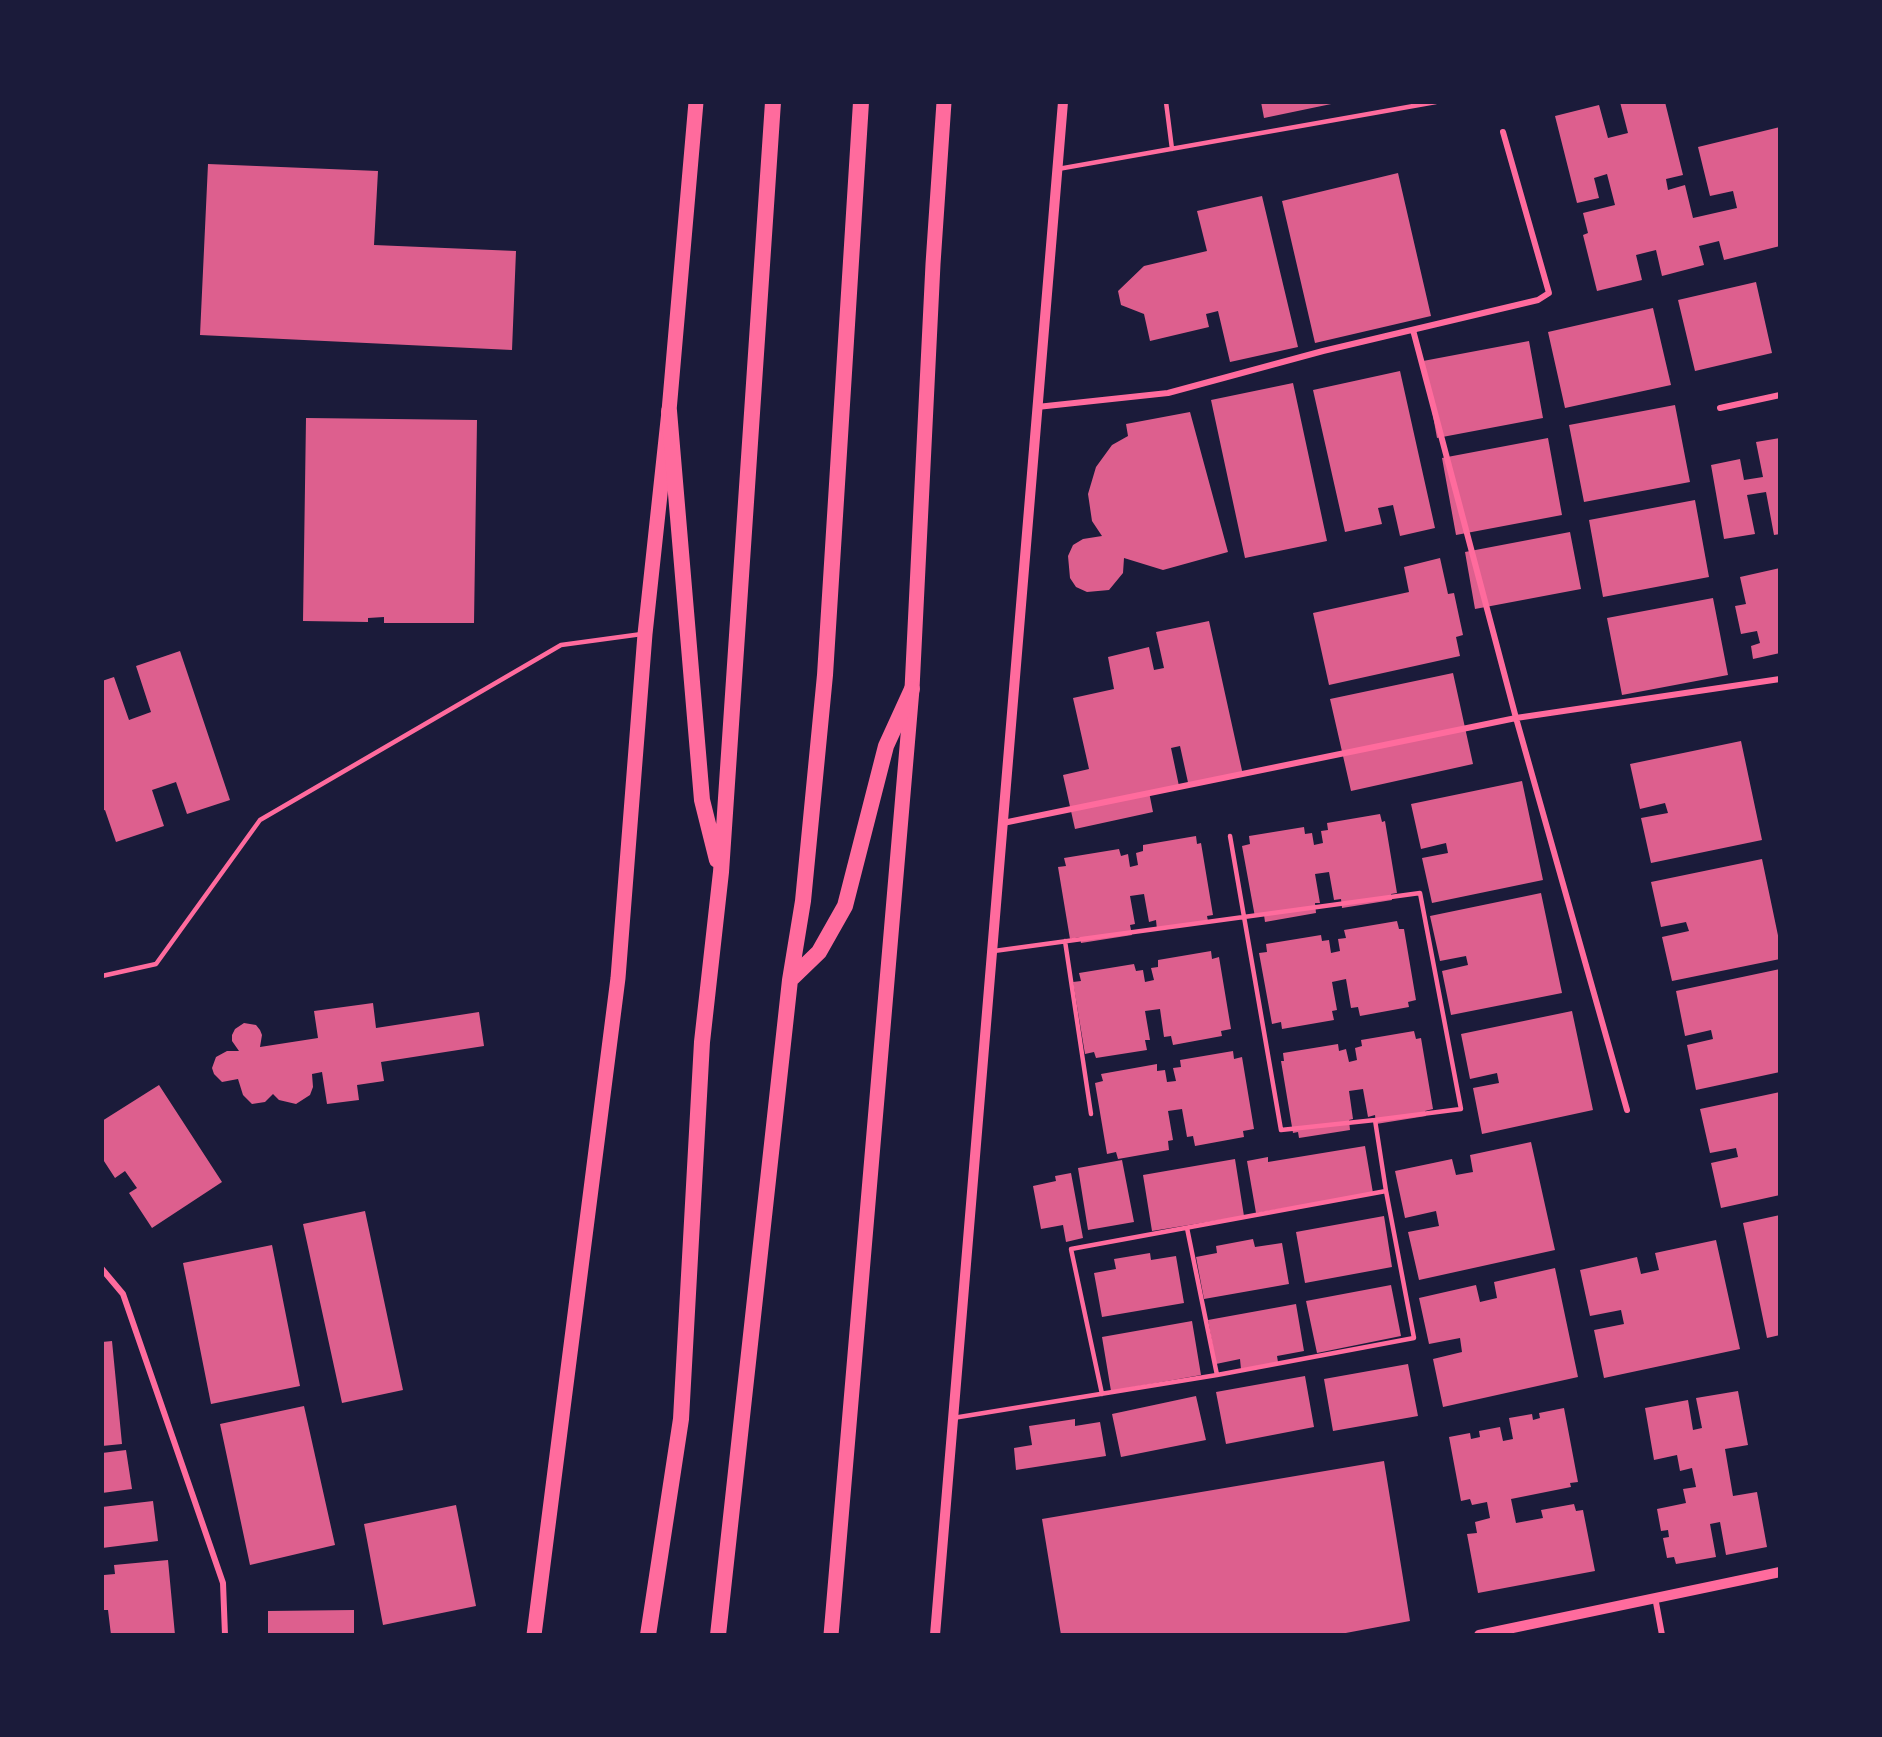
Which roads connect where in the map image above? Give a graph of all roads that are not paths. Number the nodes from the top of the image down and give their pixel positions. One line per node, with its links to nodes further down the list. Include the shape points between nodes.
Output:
1 (696, 102): 15 (main road)
2 (773, 102): 22 (highway)
3 (861, 102): 27 (highway, via 826,645 803,901)
4 (944, 102): 18 (main road)
5 (1063, 102): 10 (street)
6 (1166, 102): 9 (lane)
7 (1436, 102): 9 (lane)
8 (1503, 132): 11 (street, via 1549,293 1538,300)
9 (1172, 149): 10 (lane)
10 (1058, 169): 13 (street)
11 (1413, 330): 13 (street, via 1168,393); 19 (street)
12 (1780, 395): 14 (street)
13 (1037, 407): 20 (street)
14 (1720, 408)
15 (669, 411): 16 (main road); 22 (highway, via 702,800)
16 (645, 634): 26 (lane, via 561,645 260,820 156,964); 41 (main road, via 618,978)
17 (1780, 679): 19 (street)
18 (912, 689): 27 (highway, via 886,746 845,906 819,952); 44 (main road)
19 (1516, 718): 20 (street); 28 (street)
20 (1002, 824): 25 (street)
21 (1230, 836): 23 (lane)
22 (721, 872): 42 (highway, via 702,1042 681,1419)
23 (1244, 917): 24 (lane); 30 (lane, via 1281,1130); 30 (lane, via 1420,893 1461,1109)
24 (1065, 941): 25 (lane); 29 (lane)
25 (991, 952): 36 (street)
26 (102, 976)
27 (790, 980): 43 (highway)
28 (1627, 1110)
29 (1091, 1114)
30 (1375, 1120): 31 (lane)
31 (1386, 1191): 32 (lane); 34 (lane, via 1414,1338)
32 (1187, 1228): 34 (lane); 35 (lane, via 1071,1249)
33 (102, 1269): 40 (street, via 123,1294 224,1583)
34 (1217, 1375): 35 (lane)
35 (1102, 1394): 36 (lane)
36 (953, 1418): 45 (street)
37 (1780, 1572): 38 (street)
38 (1655, 1596): 39 (street); 46 (street)
39 (1484, 1634)
40 (225, 1635)
41 (534, 1635)
42 (648, 1635)
43 (717, 1635)
44 (831, 1635)
45 (935, 1635)
46 (1662, 1635)

